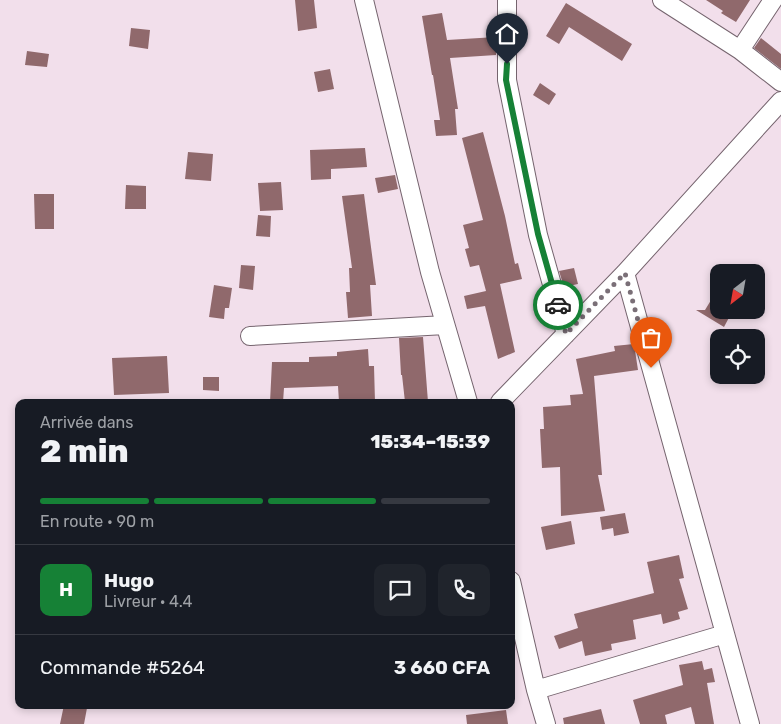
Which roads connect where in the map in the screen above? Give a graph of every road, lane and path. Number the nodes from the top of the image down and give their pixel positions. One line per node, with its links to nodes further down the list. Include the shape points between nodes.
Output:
1 (364, 0): 9 (street, via 430,272)
2 (507, 0): 10 (street, via 506,80 538,234)
3 (662, 0): 5 (street)
4 (773, 0): 5 (street)
5 (740, 50): 6 (street)
6 (781, 82)
7 (781, 101): 8 (street)
8 (625, 273): 10 (street); 15 (street)
9 (446, 325): 11 (street); 12 (street)
10 (566, 334): 13 (street)
11 (250, 336)
12 (467, 399)
13 (503, 399)
14 (515, 598): 16 (street)
15 (725, 634): 16 (street); 18 (street)
16 (536, 690): 17 (street)
17 (546, 724)
18 (750, 724)

